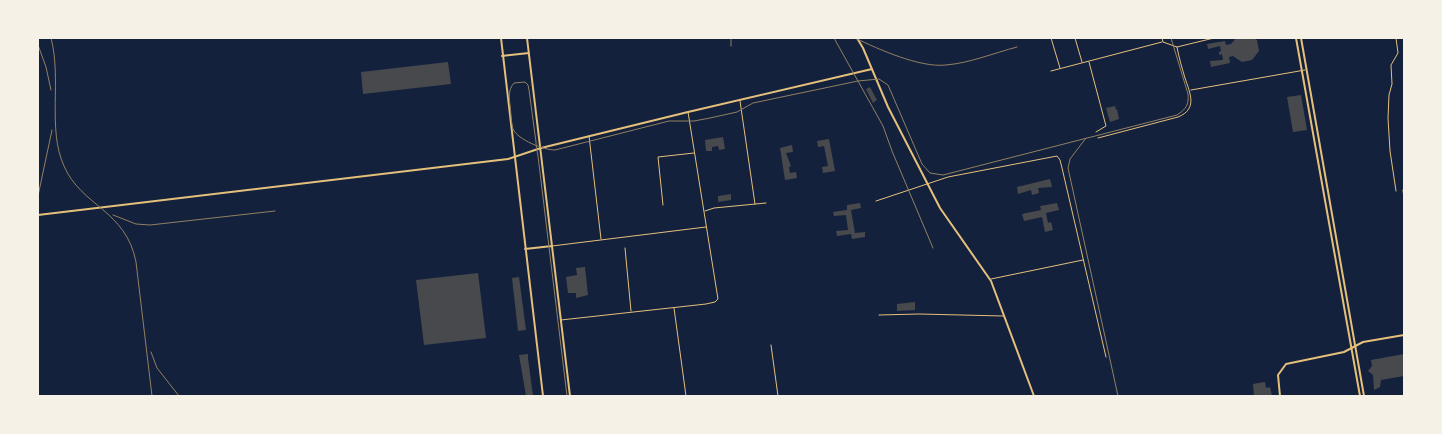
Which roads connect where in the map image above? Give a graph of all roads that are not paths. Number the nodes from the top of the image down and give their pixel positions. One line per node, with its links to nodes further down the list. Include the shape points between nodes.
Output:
1 (501, 38): 14 (main road)
2 (527, 38): 13 (main road)
3 (857, 38): 17 (main road)
4 (1051, 38): 18 (street)
5 (1076, 38): 16 (street)
6 (1162, 38): 11 (street)
7 (1214, 38): 12 (street)
8 (1296, 38): 21 (main road)
9 (1301, 38): 19 (main road)
10 (1396, 38): 33 (street, via 1398,53 1391,65 1388,118)
11 (1163, 42): 12 (street); 15 (street)
12 (1177, 47): 22 (street)
13 (529, 53): 14 (main road); 28 (main road)
14 (502, 56): 30 (main road)
15 (1089, 61): 16 (street); 25 (street, via 1106,126)
16 (1082, 63): 18 (street)
17 (872, 69): 23 (main road); 31 (main road)
18 (1060, 69): 20 (street)
19 (1307, 70): 21 (street); 55 (main road)
20 (1051, 71)
21 (1302, 71): 22 (street); 56 (main road)
22 (1190, 90): 27 (street, via 1190,107 1183,115)
23 (740, 100): 24 (main road); 37 (street)
24 (688, 112): 26 (main road); 29 (street)
25 (1096, 132)
26 (589, 136): 28 (main road); 42 (street)
27 (1098, 138)
28 (541, 148): 30 (main road); 43 (main road)
29 (695, 153): 38 (street, via 658,157); 39 (street)
30 (514, 158): 40 (main road); 45 (main road)
31 (927, 184): 35 (street); 46 (street, via 1057,156); 47 (main road, via 951,226)
32 (1403, 190): 34 (street)
33 (1396, 191)
34 (1404, 198)
35 (876, 201)
36 (766, 202): 37 (street)
37 (755, 204): 39 (street)
38 (663, 205)
39 (704, 211): 41 (street)
40 (38, 215)
41 (707, 227): 42 (street); 48 (street, via 718,296 715,302)
42 (602, 240): 43 (street)
43 (552, 246): 45 (main road); 52 (main road)
44 (625, 248): 49 (street)
45 (525, 249): 58 (main road)
46 (1083, 260): 47 (street); 57 (street)
47 (990, 280): 51 (main road)
48 (674, 307): 49 (street); 60 (street)
49 (631, 312): 52 (street)
50 (879, 315): 51 (street)
51 (1004, 316): 62 (main road)
52 (561, 320): 59 (main road)
53 (1404, 335): 55 (main road, via 1362,342)
54 (771, 344): 61 (street)
55 (1356, 346): 56 (main road); 65 (main road)
56 (1351, 348): 63 (main road, via 1290,362 1282,367 1278,377); 64 (main road)
57 (1106, 357)
58 (543, 396)
59 (570, 396)
60 (686, 396)
61 (778, 396)
62 (1034, 396)
63 (1280, 396)
64 (1360, 396)
65 (1364, 396)

